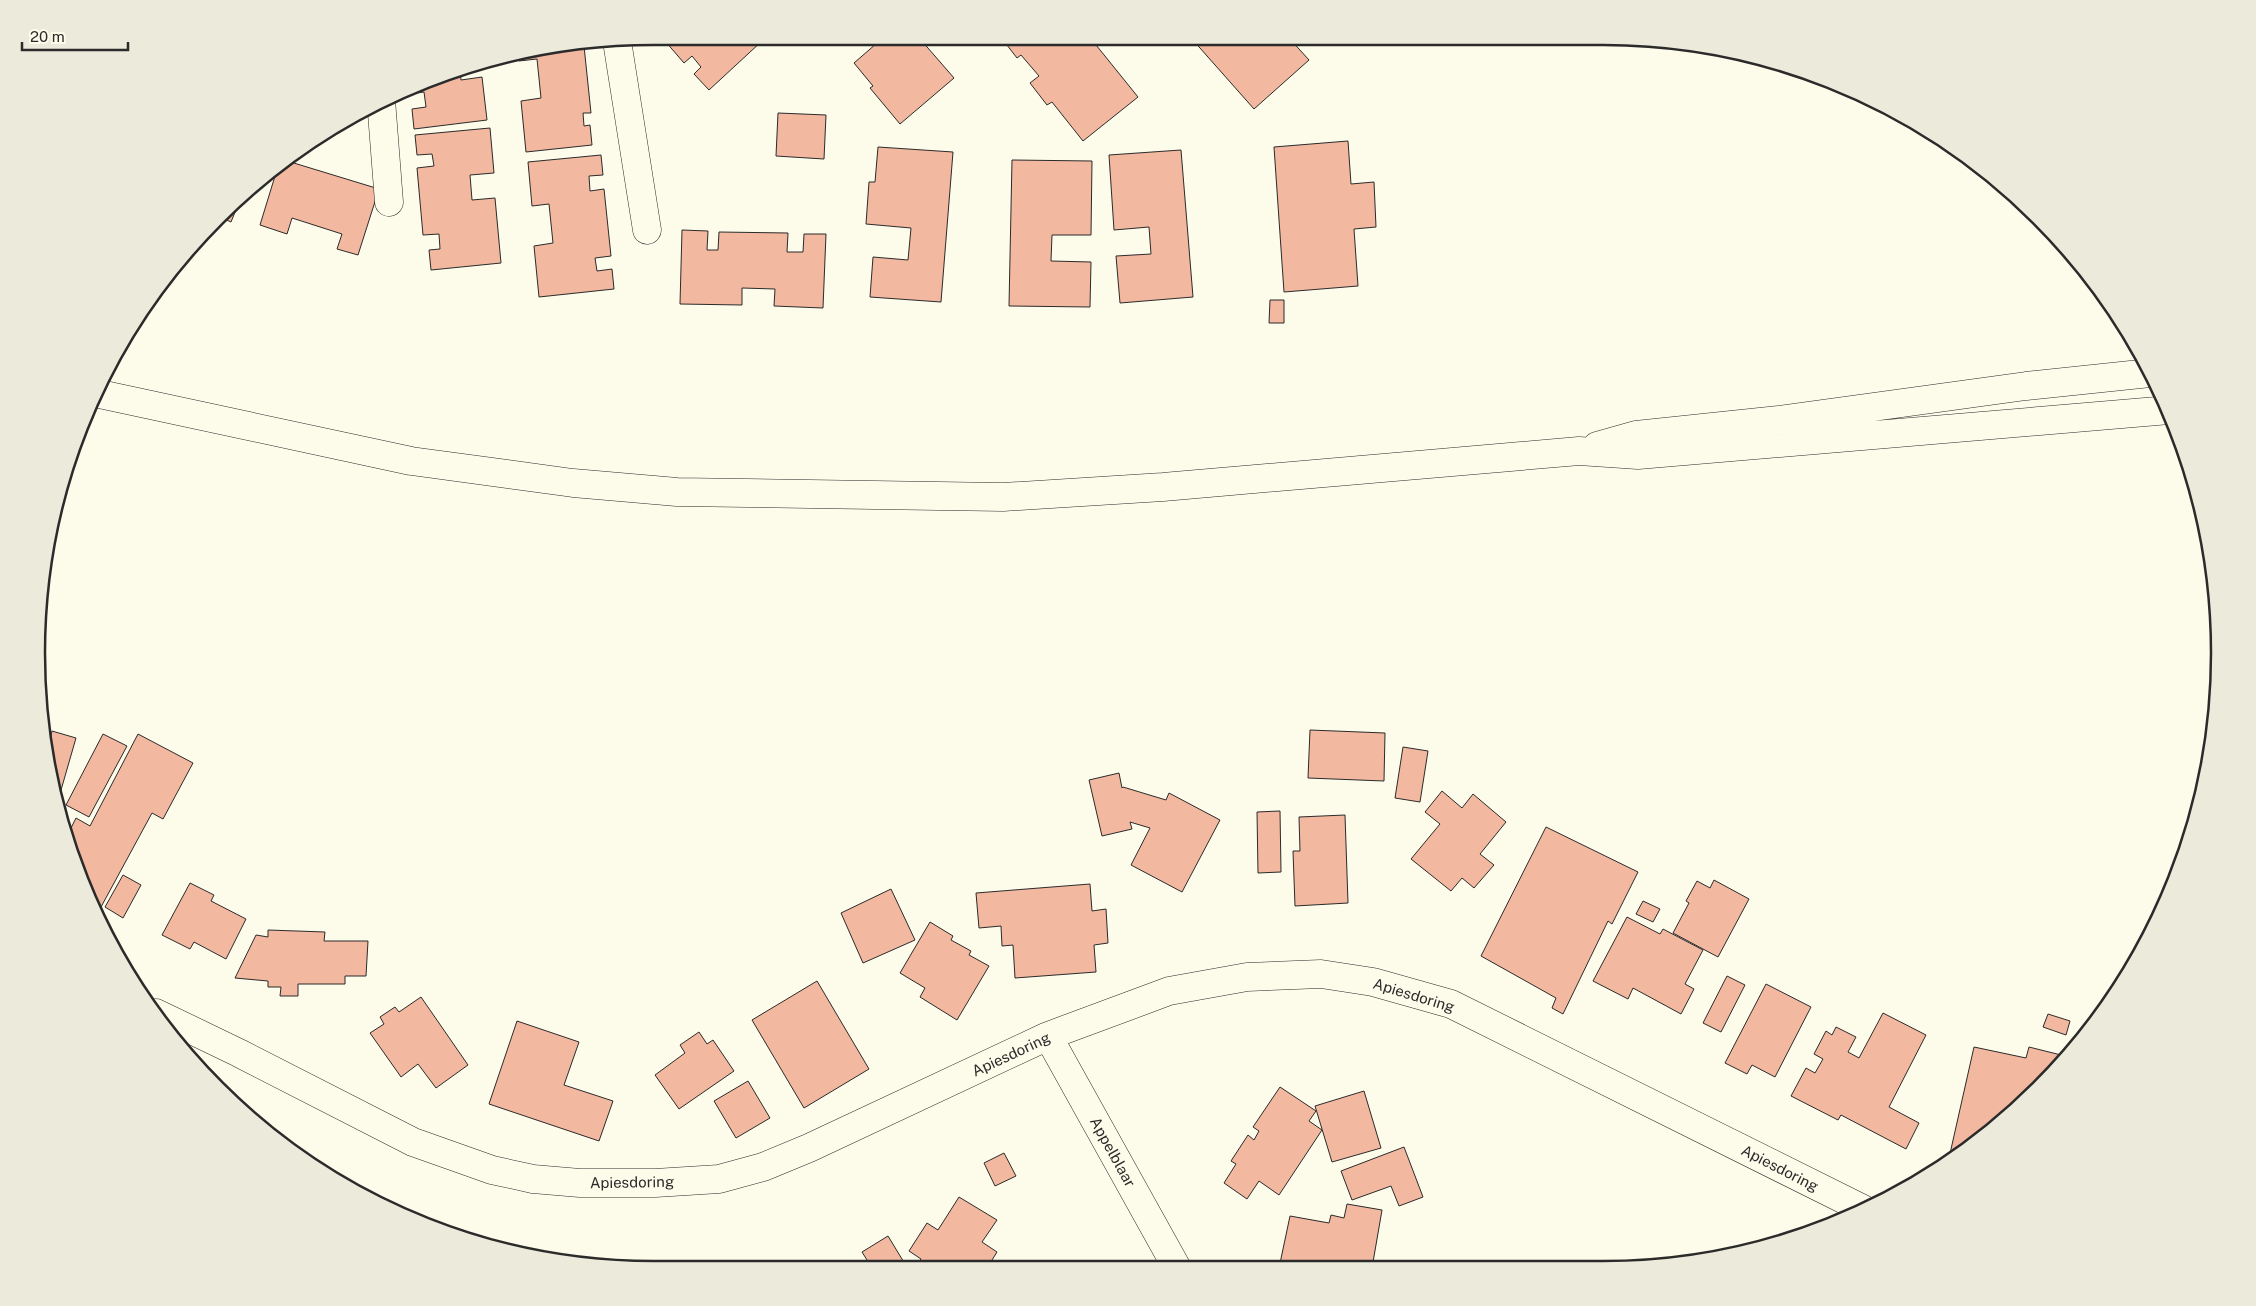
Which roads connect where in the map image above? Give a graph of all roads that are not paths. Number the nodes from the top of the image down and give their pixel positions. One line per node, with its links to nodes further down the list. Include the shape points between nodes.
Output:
1 (618, 46): 4 (street)
2 (382, 109): 3 (street)
3 (389, 202)
4 (647, 230)
5 (2143, 375): 8 (street, via 2026,386 1779,420 1636,435)
6 (103, 395): 8 (street, via 410,461 573,484 677,492 1002,497 1163,487)
7 (2161, 411): 8 (street, via 1638,455)
8 (1579, 451)
9 (168, 1019): 10 (street, Apiesdoring, via 412,1142 492,1170 533,1180 580,1183 719,1179 763,1167)
10 (1048, 1036): 11 (street, Apiesdoring, via 1170,991 1247,977 1321,974 1373,982 1452,1004); 12 (street, Appelblaar)
11 (1856, 1206)
12 (1173, 1261)

